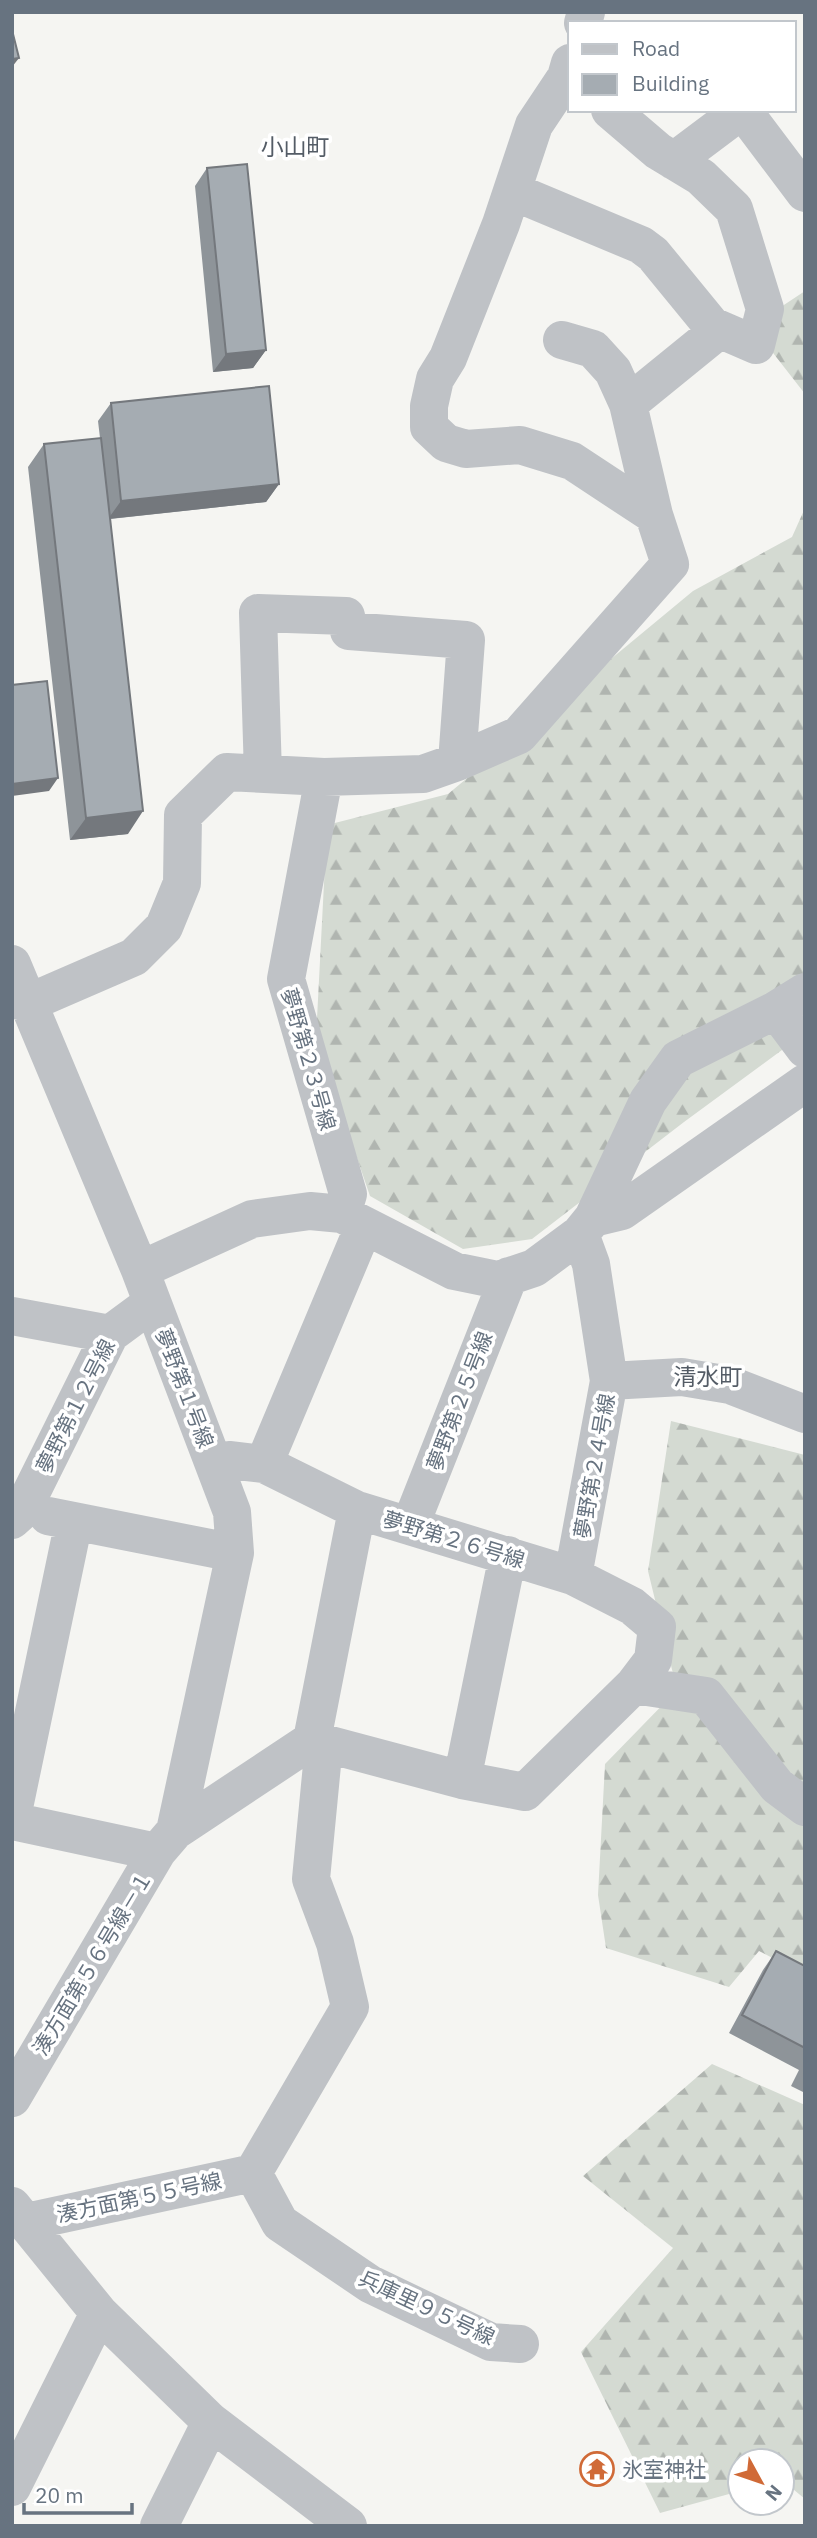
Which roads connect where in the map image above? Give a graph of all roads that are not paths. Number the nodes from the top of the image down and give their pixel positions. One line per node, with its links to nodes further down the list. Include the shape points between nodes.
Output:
1 (568, 75): 4 (street, via 534,125)
2 (612, 112): 3 (street)
3 (674, 161): 5 (street, via 738,113 747,116); 6 (street, via 701,177 734,209 765,309 756,345)
4 (512, 191): 6 (street, via 653,254); 9 (street, via 448,358 435,379 429,427 446,443 466,449 520,445 572,461)
5 (805, 193)
6 (719, 330): 8 (street)
7 (562, 340): 8 (street, via 593,349 613,371)
8 (628, 404): 9 (street)
9 (654, 516): 10 (street, via 670,564 519,735)
10 (457, 762): 11 (street, via 466,640 349,631 346,616 258,613); 12 (street, via 423,774)
11 (263, 774): 12 (street); 14 (street, via 227,772 183,815 182,883 164,927 134,957)
12 (324, 777): 18 (street, 夢野第２３号線, via 286,979)
13 (12, 964): 14 (street, 夢野第１号線)
14 (20, 1001): 21 (street, 夢野第１号線)
15 (790, 1001): 16 (street); 19 (street, 夢野第１２号線, via 678,1059 648,1101)
16 (805, 1049)
17 (805, 1083): 19 (street, via 622,1211)
18 (353, 1220): 20 (street, 夢野第１２号線, via 454,1271 498,1280); 21 (street, 夢野第１２号線, via 310,1211 252,1219); 26 (street, 夢野第２３号線)
19 (587, 1226): 20 (street, 夢野第１２号線, via 534,1268); 24 (street, 夢野第２４号線)
20 (509, 1276): 31 (street, 夢野第２５号線)
21 (146, 1287): 23 (street, 夢野第１２号線); 27 (street, 夢野第１号線)
22 (12, 1316): 23 (street)
23 (110, 1334): 29 (street, 夢野第１２号線)
24 (610, 1381): 25 (street, via 682,1377 730,1385); 34 (street, 夢野第２４号線)
25 (805, 1414)
26 (264, 1464): 27 (street, 夢野第２６号線, via 229,1460); 28 (street, 夢野第２６号線)
27 (215, 1467): 32 (street, 夢野第１号線, via 232,1512)
28 (357, 1510): 31 (street, 夢野第２６号線); 36 (street)
29 (17, 1516): 30 (street)
30 (74, 1521): 32 (street); 39 (street)
31 (410, 1526): 33 (street, 夢野第２６号線)
32 (235, 1553): 40 (street, 夢野第１号線)
33 (508, 1555): 34 (street, 夢野第２６号線); 37 (street)
34 (573, 1576): 35 (street, 夢野第２６号線, via 632,1606 657,1627)
35 (643, 1673): 37 (street, via 524,1792); 38 (street, via 706,1696 777,1786)
36 (318, 1742): 37 (street); 40 (street); 42 (street, via 311,1879 335,1943 350,2007)
37 (462, 1780)
38 (805, 1807)
39 (12, 1819): 40 (street)
40 (166, 1842): 41 (street, 湊方面第５６号線－１)
41 (12, 2098)
42 (253, 2173): 43 (street, 湊方面第５５号線); 45 (street, 兵庫里９５号線, via 280,2223 370,2284 491,2342)
43 (19, 2214): 44 (street)
44 (99, 2313): 46 (street); 47 (street)
45 (520, 2344)
46 (211, 2422): 48 (street); 49 (street)
47 (12, 2487)
48 (159, 2526)
49 (348, 2526)

